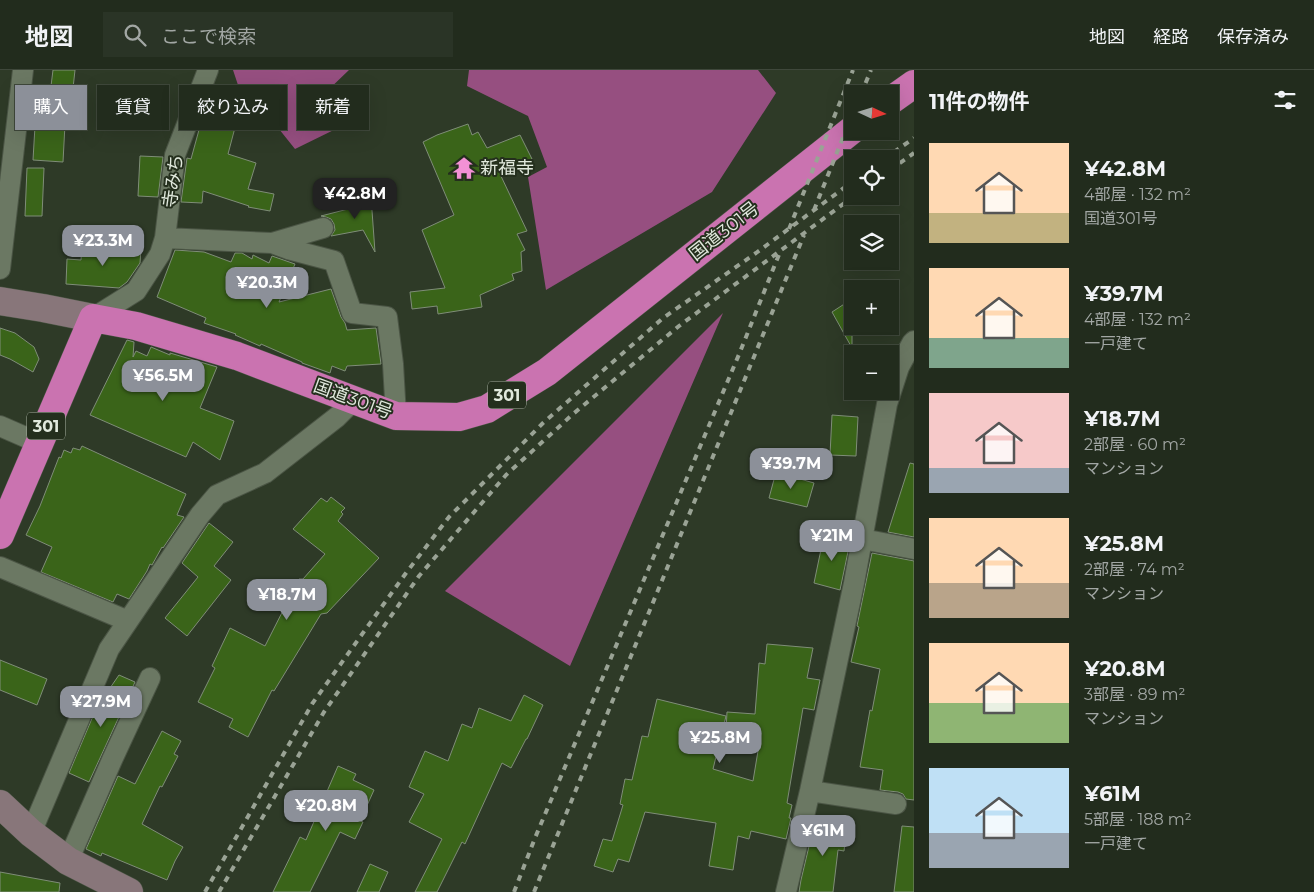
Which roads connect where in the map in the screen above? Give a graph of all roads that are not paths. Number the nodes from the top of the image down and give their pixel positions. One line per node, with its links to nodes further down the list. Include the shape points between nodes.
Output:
1 (23, 70): 9 (street)
2 (208, 70): 7 (street, 寺みち, via 175,155)
3 (914, 84): 4 (highway)
4 (899, 95)
5 (844, 136): 14 (highway, 国道301号 / 301, via 547,372 488,409 459,417)
6 (323, 228): 8 (street)
7 (165, 238): 8 (street); 11 (street, 寺みち, via 160,254 136,292)
8 (272, 243): 14 (street, via 334,261 352,313 387,317)
9 (0, 269)
10 (0, 301): 11 (street)
11 (93, 318): 13 (highway, 国道301号 / 301, via 136,326 237,356); 16 (highway, 301)
12 (914, 342): 18 (street, via 899,367 887,404)
13 (354, 400): 14 (highway, 国道301号 / 301); 21 (street, via 265,473 217,495)
14 (396, 416)
15 (0, 426): 16 (street)
16 (39, 443): 17 (highway, 301)
17 (0, 535)
18 (862, 539): 19 (street); 23 (street)
19 (914, 549)
20 (0, 567): 21 (street)
21 (128, 621): 26 (street, via 110,649)
22 (150, 678): 27 (street)
23 (810, 791): 25 (street); 29 (street)
24 (0, 804): 26 (street)
25 (896, 804)
26 (31, 832): 27 (street)
27 (68, 861): 28 (street)
28 (129, 892)
29 (786, 892)

